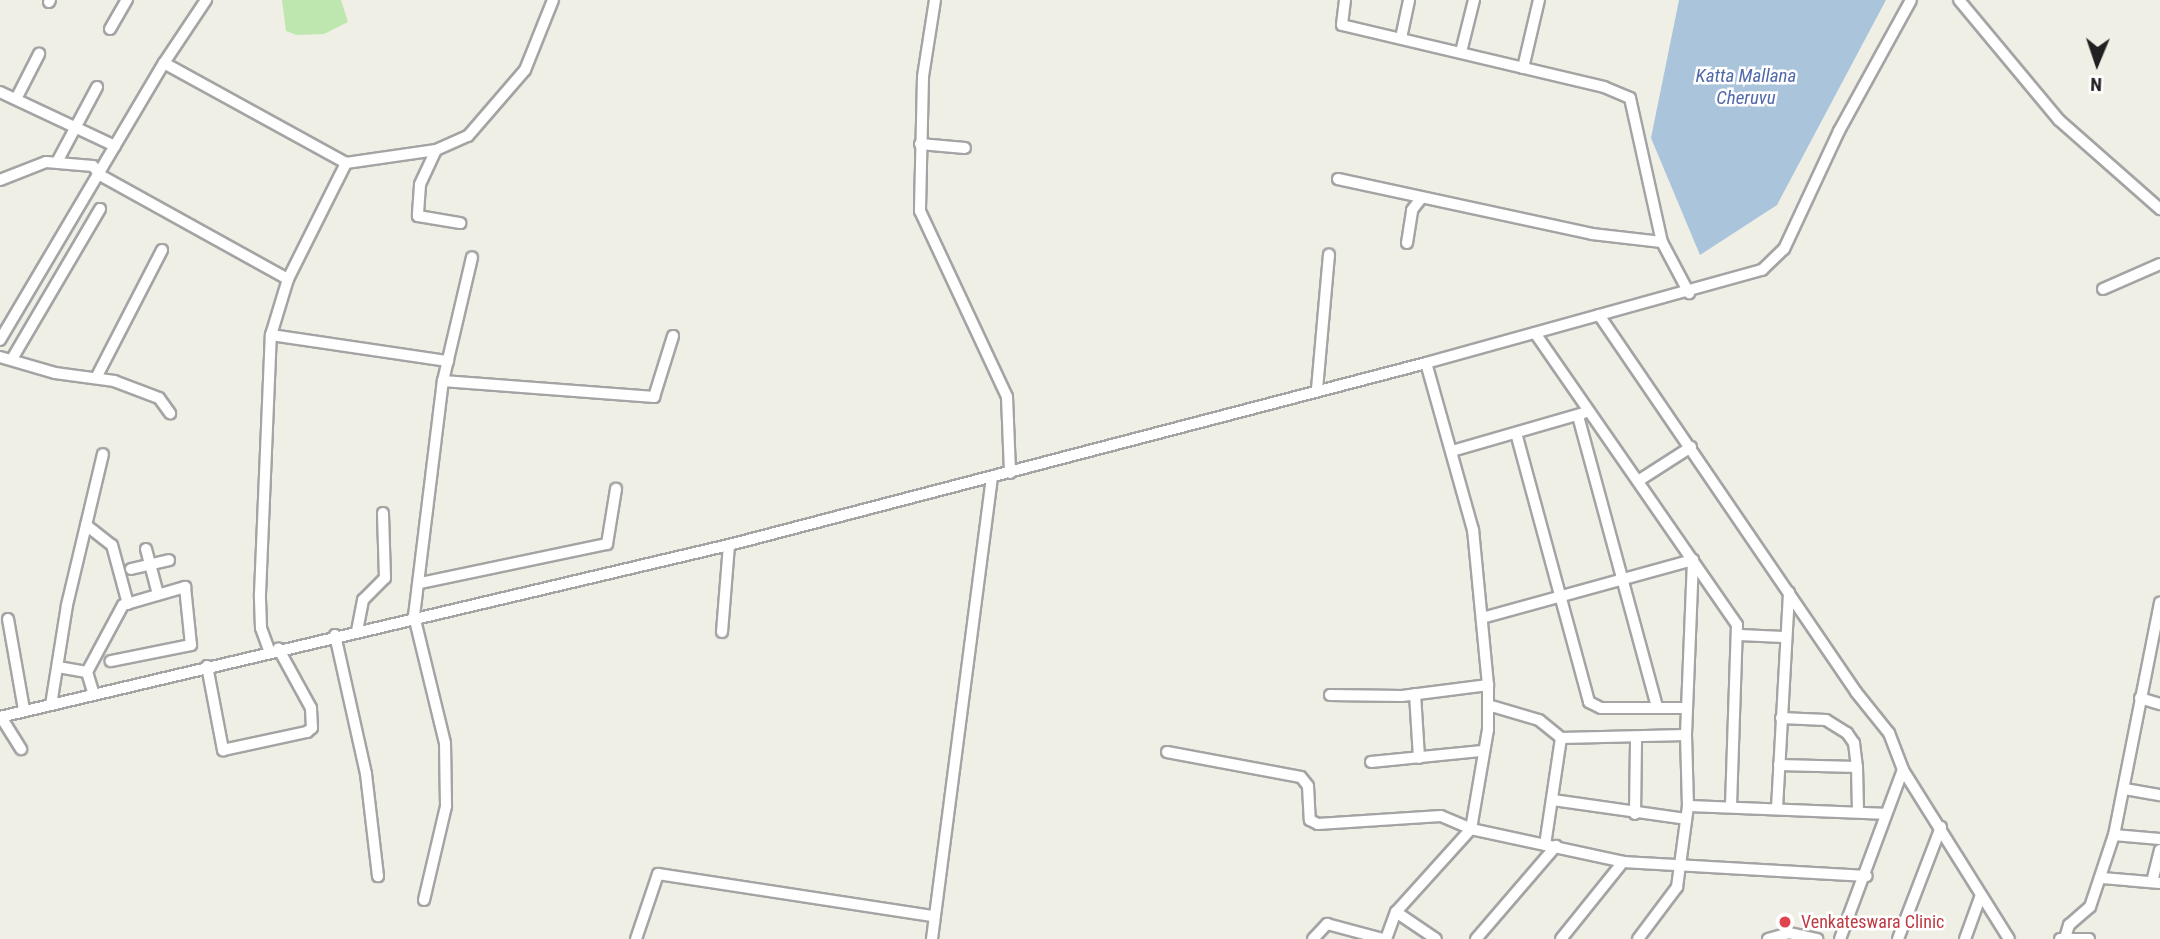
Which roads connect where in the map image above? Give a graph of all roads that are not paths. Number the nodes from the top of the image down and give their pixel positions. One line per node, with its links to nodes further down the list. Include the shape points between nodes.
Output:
1 (127, 0): 11 (street)
2 (206, 0): 15 (street)
3 (553, 0): 24 (street, via 525,70 468,136)
4 (934, 0): 21 (street)
5 (1345, 0): 12 (street, via 1342,25)
6 (1409, 0): 12 (street)
7 (1474, 0): 13 (street)
8 (1539, 0): 16 (street)
9 (1911, 0): 42 (street, via 1775,261 1762,270)
10 (1959, 0): 32 (street, via 2059,120)
11 (110, 29)
12 (1401, 38): 13 (street)
13 (1461, 52): 16 (street)
14 (39, 54): 19 (street)
15 (164, 63): 22 (street); 26 (street)
16 (1523, 68): 34 (street, via 1630,98)
17 (97, 87): 20 (street)
18 (0, 92): 19 (street)
19 (16, 99): 20 (street)
20 (77, 128): 22 (street); 25 (street)
21 (920, 144): 23 (street); 62 (street, via 920,211 1007,397)
22 (115, 146): 27 (street)
23 (965, 148)
24 (436, 150): 26 (street); 33 (street, via 420,185 418,216)
25 (57, 162): 27 (street, via 93,166); 29 (street)
26 (346, 163): 40 (street)
27 (100, 175): 40 (street); 47 (street)
28 (1338, 179): 30 (street)
29 (0, 180)
30 (1422, 197): 34 (street, via 1592,234); 35 (street, via 1412,210)
31 (100, 209): 49 (street)
32 (2160, 209)
33 (460, 223)
34 (1662, 242): 42 (street)
35 (1407, 243)
36 (162, 250): 52 (street)
37 (1329, 255): 54 (street)
38 (472, 257): 50 (street)
39 (2160, 264): 41 (street)
40 (288, 279): 45 (street)
41 (2103, 289)
42 (1689, 292): 43 (street)
43 (1599, 315): 44 (street); 59 (street)
44 (1535, 333): 51 (street); 55 (street)
45 (271, 335): 50 (street); 89 (street, via 260,594 261,628)
46 (673, 335): 53 (street, via 654,397)
47 (0, 340)
48 (0, 357): 49 (street)
49 (12, 359): 52 (street, via 55,373)
50 (448, 360): 53 (street)
51 (1426, 363): 54 (street); 60 (street)
52 (96, 378): 56 (street, via 159,398)
53 (443, 382): 75 (street)
54 (1317, 389): 62 (street)
55 (1590, 411): 57 (street); 64 (street)
56 (170, 413)
57 (1578, 416): 58 (street); 74 (street)
58 (1516, 433): 60 (street); 78 (street)
59 (1691, 446): 64 (street); 76 (street)
60 (1452, 451): 82 (street, via 1473,530)
61 (103, 454): 67 (street)
62 (1010, 473): 63 (street)
63 (992, 478): 68 (street); 143 (street)
64 (1638, 481): 70 (street)
65 (616, 489): 75 (street, via 607,544)
66 (383, 513): 84 (street, via 385,578 363,600)
67 (86, 525): 80 (street, via 112,545); 92 (street)
68 (729, 545): 81 (street); 85 (street)
69 (146, 549): 72 (street)
70 (1693, 560): 74 (street); 87 (street, via 1732,614); 103 (street)
71 (169, 561): 72 (street)
72 (150, 565): 73 (street); 77 (street)
73 (131, 569)
74 (1622, 579): 78 (street); 102 (street)
75 (420, 583): 81 (street)
76 (1789, 592): 88 (street); 117 (street, via 1889,733)
77 (158, 594): 80 (street); 90 (street, via 185,587 191,645)
78 (1559, 597): 82 (street); 102 (street, via 1589,702 1601,708)
79 (2160, 603): 98 (street)
80 (128, 604): 93 (street)
81 (414, 616): 84 (street); 141 (street, via 445,743 446,806)
82 (1482, 618): 94 (street)
83 (8, 619): 104 (street)
84 (357, 631): 86 (street)
85 (722, 632)
86 (335, 635): 89 (street); 136 (street, via 366,774)
87 (1740, 635): 88 (street); 122 (street)
88 (1783, 638): 106 (street)
89 (274, 649): 91 (street); 91 (street, via 311,708 312,729 307,732 223,750)
90 (111, 661)
91 (206, 666): 96 (street)
92 (58, 667): 93 (street); 100 (street)
93 (87, 672): 96 (street)
94 (1488, 685): 95 (street); 101 (street)
95 (1415, 694): 97 (street); 113 (street)
96 (94, 695): 100 (street)
97 (1330, 695)
98 (2140, 698): 99 (street); 118 (street)
99 (2160, 704)
100 (51, 705): 104 (street)
101 (1488, 705): 109 (street, via 1539,720); 111 (street)
102 (1657, 707): 103 (street)
103 (1686, 708): 107 (street)
104 (24, 710): 105 (street)
105 (0, 717): 110 (street)
106 (1781, 718): 115 (street); 116 (street, via 1826,720 1839,726 1854,743)
107 (1686, 736): 108 (street); 121 (street)
108 (1636, 737): 109 (street); 125 (street)
109 (1561, 738): 120 (street)
110 (21, 749)
111 (1482, 751): 113 (street); 129 (street)
112 (1167, 752): 129 (street, via 1301,778 1308,786 1308,816 1313,823 1441,816)
113 (1419, 758): 114 (street)
114 (1371, 762)
115 (1779, 765): 116 (street); 123 (street)
116 (1857, 767): 124 (street)
117 (1903, 770): 126 (street); 128 (street)
118 (2125, 789): 119 (street); 130 (street)
119 (2160, 795)
120 (1553, 800): 125 (street); 132 (street)
121 (1688, 806): 122 (street); 127 (street)
122 (1731, 807): 123 (street)
123 (1777, 808): 124 (street)
124 (1858, 812): 126 (street)
125 (1635, 814): 127 (street)
126 (1884, 814): 137 (street)
127 (1686, 819): 135 (street)
128 (1941, 827): 140 (street); 156 (street)
129 (1471, 829): 132 (street); 142 (street)
130 (2114, 835): 131 (street); 138 (street)
131 (2160, 839)
132 (1550, 846): 134 (street); 150 (street)
133 (2160, 850): 139 (street)
134 (1623, 862): 135 (street); 151 (street)
135 (1678, 868): 137 (street); 152 (street, via 1674,894)
136 (378, 876)
137 (1867, 876): 155 (street)
138 (2102, 878): 139 (street); 144 (street, via 2090,907 2069,925)
139 (2156, 883)
140 (1981, 895): 157 (street); 158 (street)
141 (424, 900)
142 (1396, 912): 148 (street); 149 (street)
143 (934, 916): 145 (street, via 658,874); 146 (street)
144 (2062, 938): 159 (street)
145 (636, 939)
146 (932, 939)
147 (1313, 939): 148 (street, via 1327,924)
148 (1385, 939)
149 (1436, 939)
150 (1476, 939)
151 (1561, 939)
152 (1638, 939)
153 (1768, 939): 154 (street, via 1789,933)
154 (1817, 939)
155 (1840, 939)
156 (1898, 939)
157 (1965, 939)
158 (2009, 939)
159 (2089, 939)

